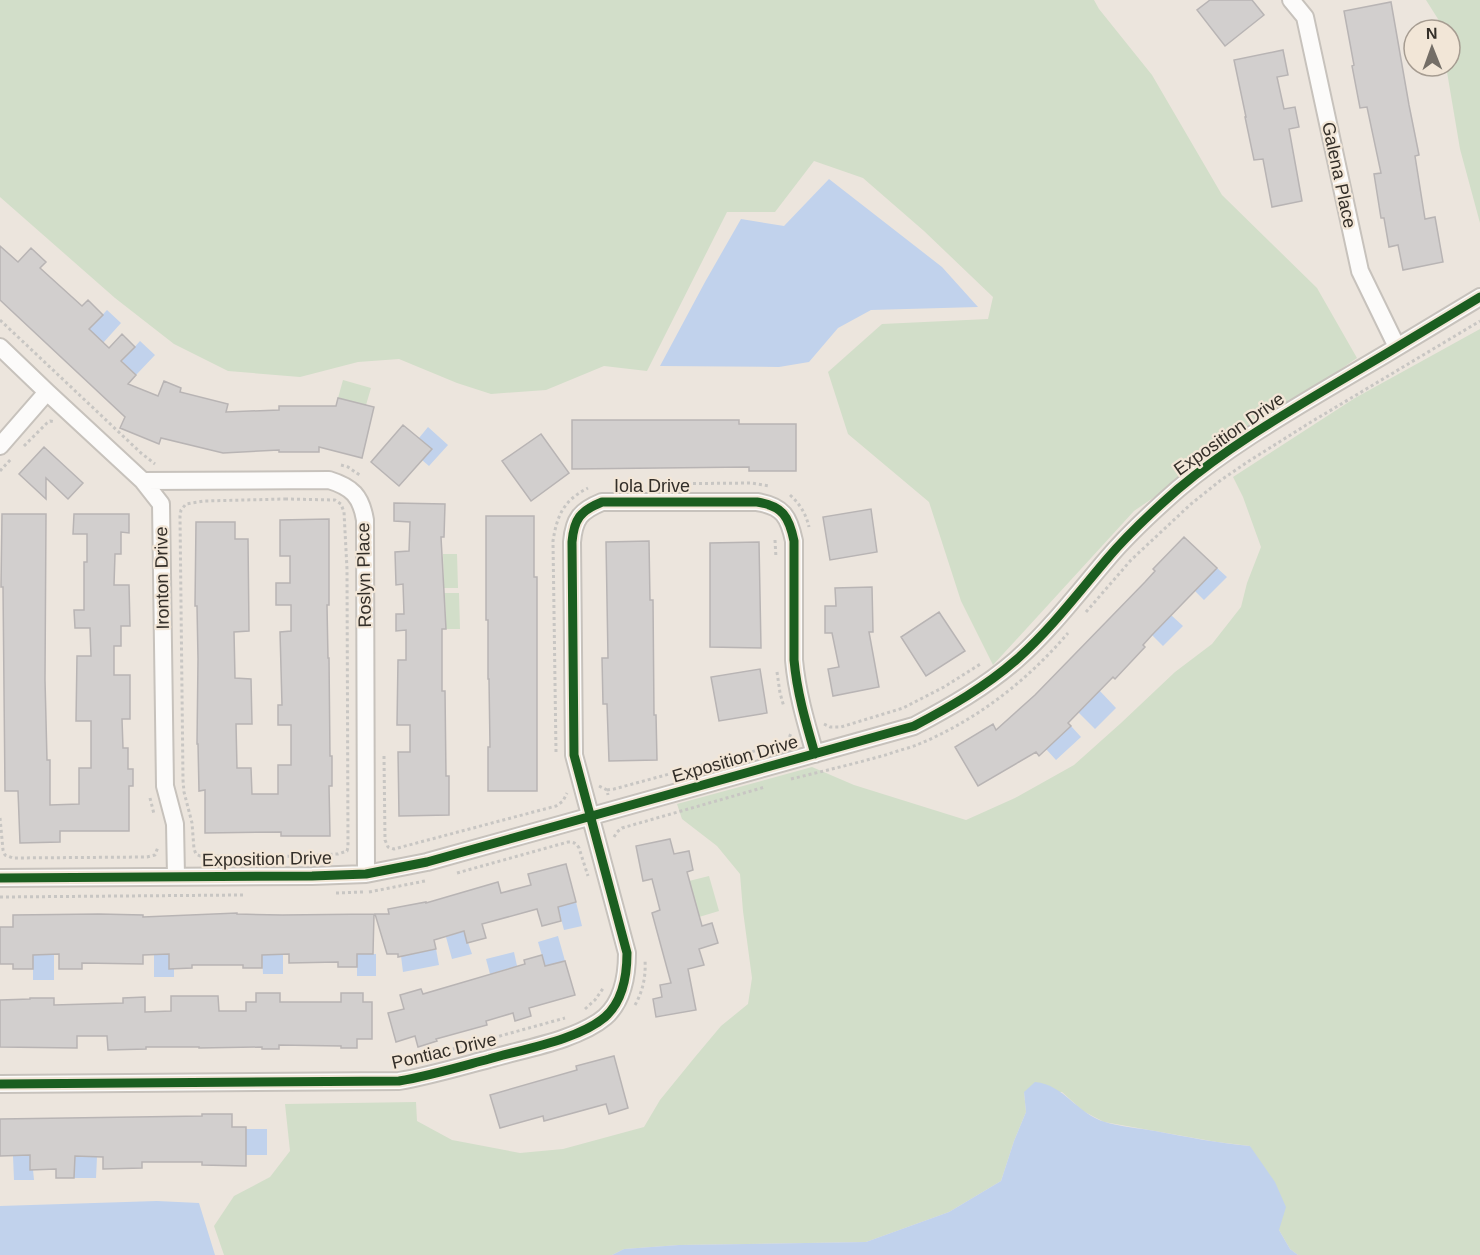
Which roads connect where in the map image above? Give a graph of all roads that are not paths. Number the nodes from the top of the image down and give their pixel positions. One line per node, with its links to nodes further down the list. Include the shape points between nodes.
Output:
1 (1292, 0): 4 (street, Galena Place, via 1305,17 1360,272)
2 (1480, 297): 4 (street, Exposition Drive)
3 (0, 347): 5 (street, Ironton Drive)
4 (1397, 347): 8 (street, Exposition Drive, via 1277,418 1179,489 1130,534 1040,637 993,679 914,726)
5 (47, 392): 6 (street); 7 (street, Ironton Drive)
6 (0, 446)
7 (143, 481): 10 (street, Roslyn Place, via 329,480 350,489 363,507); 11 (street, Ironton Drive, via 161,504 165,786 174,824)
8 (815, 754): 9 (street, Exposition Drive); 9 (street, Iola Drive, via 796,679 794,541 790,524 782,513 771,504 757,502 602,502 580,516 573,528 572,542 574,755)
9 (590, 817): 10 (street, Exposition Drive, via 427,862); 13 (street, Pontiac Drive, via 627,953 627,970 617,1001 607,1015 589,1028 566,1038 399,1081)
10 (366, 874): 11 (street, Exposition Drive)
11 (176, 876): 12 (street, Exposition Drive)
12 (0, 878)
13 (0, 1084)

